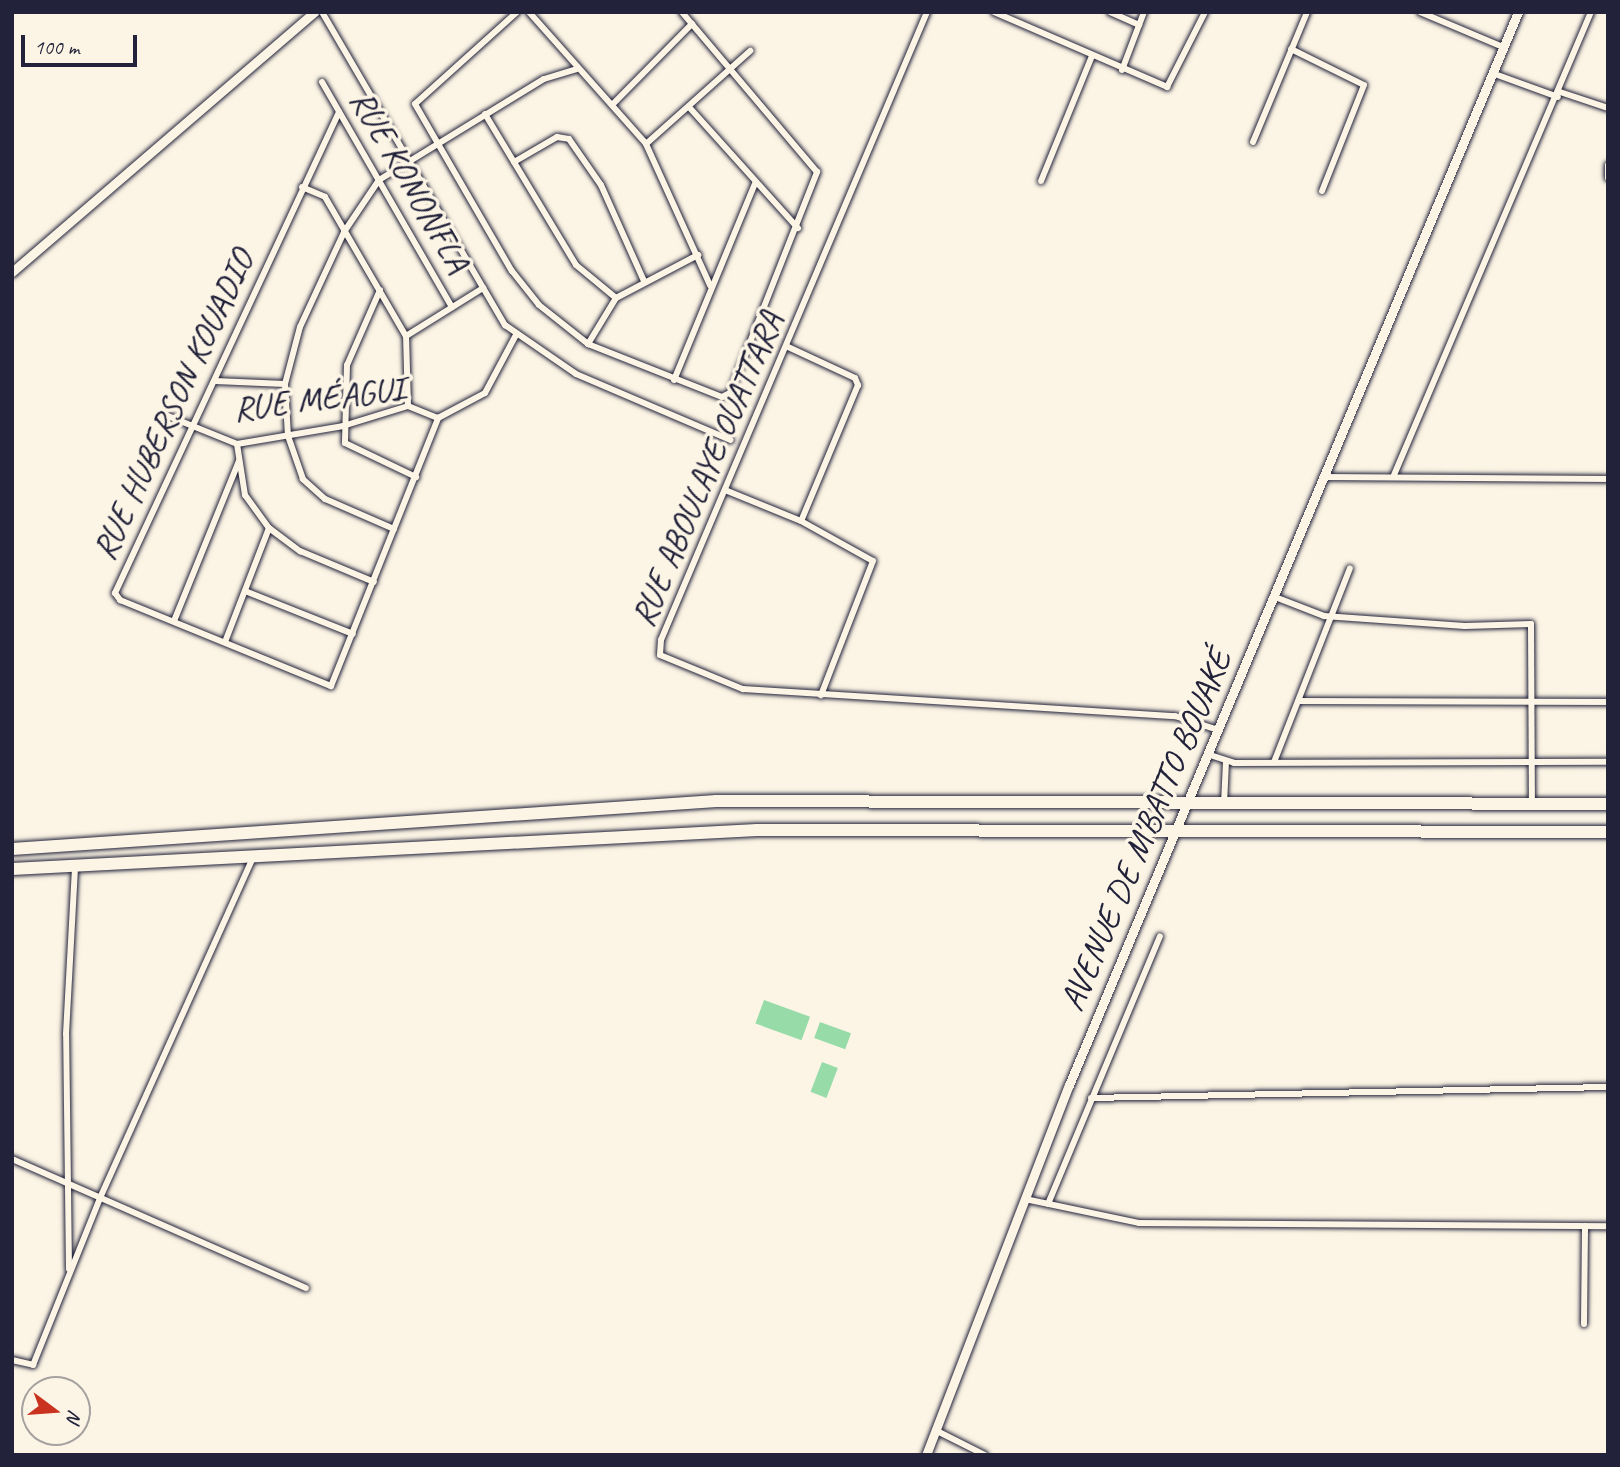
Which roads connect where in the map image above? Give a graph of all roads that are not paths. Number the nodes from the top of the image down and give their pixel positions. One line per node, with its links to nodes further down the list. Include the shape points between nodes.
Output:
1 (314, 12): 47 (street)
2 (323, 12): 35 (street)
3 (517, 12): 33 (street, via 417,96 415,104)
4 (529, 12): 21 (street)
5 (682, 12): 15 (street)
6 (927, 12): 57 (street, RUE ABOULAYE OUATTARA)
7 (994, 12): 20 (street)
8 (1110, 12): 16 (street)
9 (1144, 12): 16 (street)
10 (1205, 12): 23 (street, via 1172,84)
11 (1307, 12): 18 (street)
12 (1420, 12): 17 (street)
13 (1518, 12): 17 (street, AVENUE DE M'BATTO BOUAKÉ)
14 (1591, 12): 26 (street)
15 (692, 24): 22 (street); 27 (street)
16 (1139, 25): 23 (street)
17 (1503, 47): 24 (street, AVENUE DE M'BATTO BOUAKÉ)
18 (1291, 49): 32 (street); 43 (street, via 1364,85)
19 (751, 51): 22 (street)
20 (1092, 56): 23 (street); 40 (street)
21 (576, 69): 27 (street); 31 (street, via 544,79)
22 (732, 69): 28 (street); 44 (street, via 813,162 817,182)
23 (1122, 70)
24 (1492, 72): 26 (street); 72 (street, AVENUE DE M'BATTO BOUAKÉ)
25 (322, 82): 30 (street, RUE KONONFLA)
26 (1559, 95): 29 (street); 70 (street)
27 (611, 104): 34 (street)
28 (689, 107): 34 (street); 41 (street)
29 (1608, 108)
30 (339, 112): 39 (street, RUE KONONFLA); 42 (street, RUE HUBERSON KOUADIO)
31 (485, 114): 33 (street); 36 (street)
32 (1253, 142)
33 (438, 143): 35 (street); 56 (street, via 512,271 538,305)
34 (646, 144): 46 (street)
35 (409, 160): 39 (street); 50 (street)
36 (514, 162): 48 (street, via 557,138 569,139 601,185); 52 (street, via 576,265)
37 (1608, 165): 38 (street)
38 (1608, 178)
39 (379, 180): 45 (street); 53 (street, RUE KONONFLA)
40 (1041, 181)
41 (755, 183): 44 (street); 49 (street)
42 (302, 187): 45 (street, via 325,198); 59 (street, RUE HUBERSON KOUADIO)
43 (1322, 191)
44 (798, 228): 58 (street, via 730,393 712,395)
45 (344, 232): 51 (street); 60 (street, via 296,338)
46 (698, 256): 48 (street); 49 (street)
47 (12, 272)
48 (644, 281): 52 (street)
49 (710, 285): 58 (street)
50 (483, 288): 53 (street); 54 (street)
51 (380, 290): 55 (street); 65 (street, via 347,365)
52 (616, 298): 56 (street)
53 (452, 307): 55 (street)
54 (516, 335): 63 (street, via 485,393); 67 (street, via 576,374)
55 (406, 336): 61 (street)
56 (588, 344): 58 (street)
57 (786, 346): 74 (street, RUE ABOULAYE OUATTARA); 75 (street, via 855,378 858,385)
58 (674, 380)
59 (215, 382): 60 (street); 64 (street, RUE HUBERSON KOUADIO)
60 (285, 384): 66 (street)
61 (408, 406): 63 (street, RUE MÉAGUI); 65 (street, RUE MÉAGUI)
62 (168, 415): 64 (street, RUE MÉAGUI)
63 (438, 418): 71 (street, RUE HUBERSON KOUADIO)
64 (194, 426): 68 (street, RUE MÉAGUI); 83 (street, RUE HUBERSON KOUADIO, via 115,593)
65 (343, 426): 66 (street, RUE MÉAGUI); 71 (street, via 345,443 357,453)
66 (288, 436): 68 (street, RUE MÉAGUI); 77 (street, via 303,479 325,499)
67 (731, 440)
68 (237, 444): 69 (street)
69 (239, 461): 76 (street, via 245,495); 83 (street)
70 (1394, 475): 72 (street); 73 (street)
71 (415, 477): 77 (street, RUE HUBERSON KOUADIO)
72 (1326, 477): 81 (street, AVENUE DE M'BATTO BOUAKÉ)
73 (1608, 479)
74 (725, 489): 75 (street); 86 (street, RUE ABOULAYE OUATTARA, via 660,655 743,689)
75 (801, 521): 86 (street, via 873,561)
76 (270, 528): 79 (street, via 300,551); 80 (street)
77 (394, 529): 79 (street, RUE HUBERSON KOUADIO)
78 (1350, 568): 82 (street)
79 (374, 582): 84 (street, RUE HUBERSON KOUADIO)
80 (245, 591): 84 (street); 85 (street)
81 (1275, 597): 82 (street); 90 (street, AVENUE DE M'BATTO BOUAKÉ)
82 (1332, 616): 87 (street); 88 (street, via 1465,626 1531,624)
83 (174, 621): 85 (street, RUE HUBERSON KOUADIO)
84 (353, 634): 85 (street, RUE HUBERSON KOUADIO, via 331,686)
85 (225, 642)
86 (821, 695): 90 (street, RUE ABOULAYE OUATTARA, via 1175,716)
87 (1300, 701): 88 (street); 93 (street)
88 (1532, 701): 89 (street); 95 (street)
89 (1608, 702)
90 (1218, 730): 91 (street, AVENUE DE M'BATTO BOUAKÉ)
91 (1207, 754): 92 (street); 96 (street, AVENUE DE M'BATTO BOUAKÉ)
92 (1226, 761): 93 (street); 97 (street)
93 (1274, 762): 95 (street)
94 (1608, 762): 95 (street)
95 (1534, 763): 98 (street)
96 (1186, 804): 97 (highway); 101 (street, AVENUE DE M'BATTO BOUAKÉ); 102 (highway, via 716,801)
97 (1224, 804): 98 (highway)
98 (1532, 804): 99 (highway)
99 (1608, 804)
100 (1608, 832): 101 (highway)
101 (1174, 833): 103 (highway, via 757,830); 112 (street, AVENUE DE M'BATTO BOUAKÉ)
102 (12, 849)
103 (254, 856): 104 (highway); 111 (street)
104 (75, 866): 105 (highway); 110 (street)
105 (12, 869)
106 (1160, 936): 108 (street)
107 (1608, 1087): 108 (street)
108 (1091, 1098): 113 (street)
109 (12, 1159): 110 (street)
110 (66, 1182): 111 (street); 116 (street)
111 (100, 1198): 116 (street); 117 (street)
112 (1025, 1199): 113 (street); 120 (street, AVENUE DE M'BATTO BOUAKÉ)
113 (1048, 1204): 114 (street, via 1139,1223)
114 (1585, 1226): 115 (street); 118 (street)
115 (1608, 1226)
116 (69, 1273): 119 (street, via 33,1365)
117 (306, 1287)
118 (1584, 1324)
119 (12, 1360)
120 (935, 1430): 121 (street, AVENUE DE M'BATTO BOUAKÉ); 122 (street)
121 (926, 1455)
122 (985, 1455)

